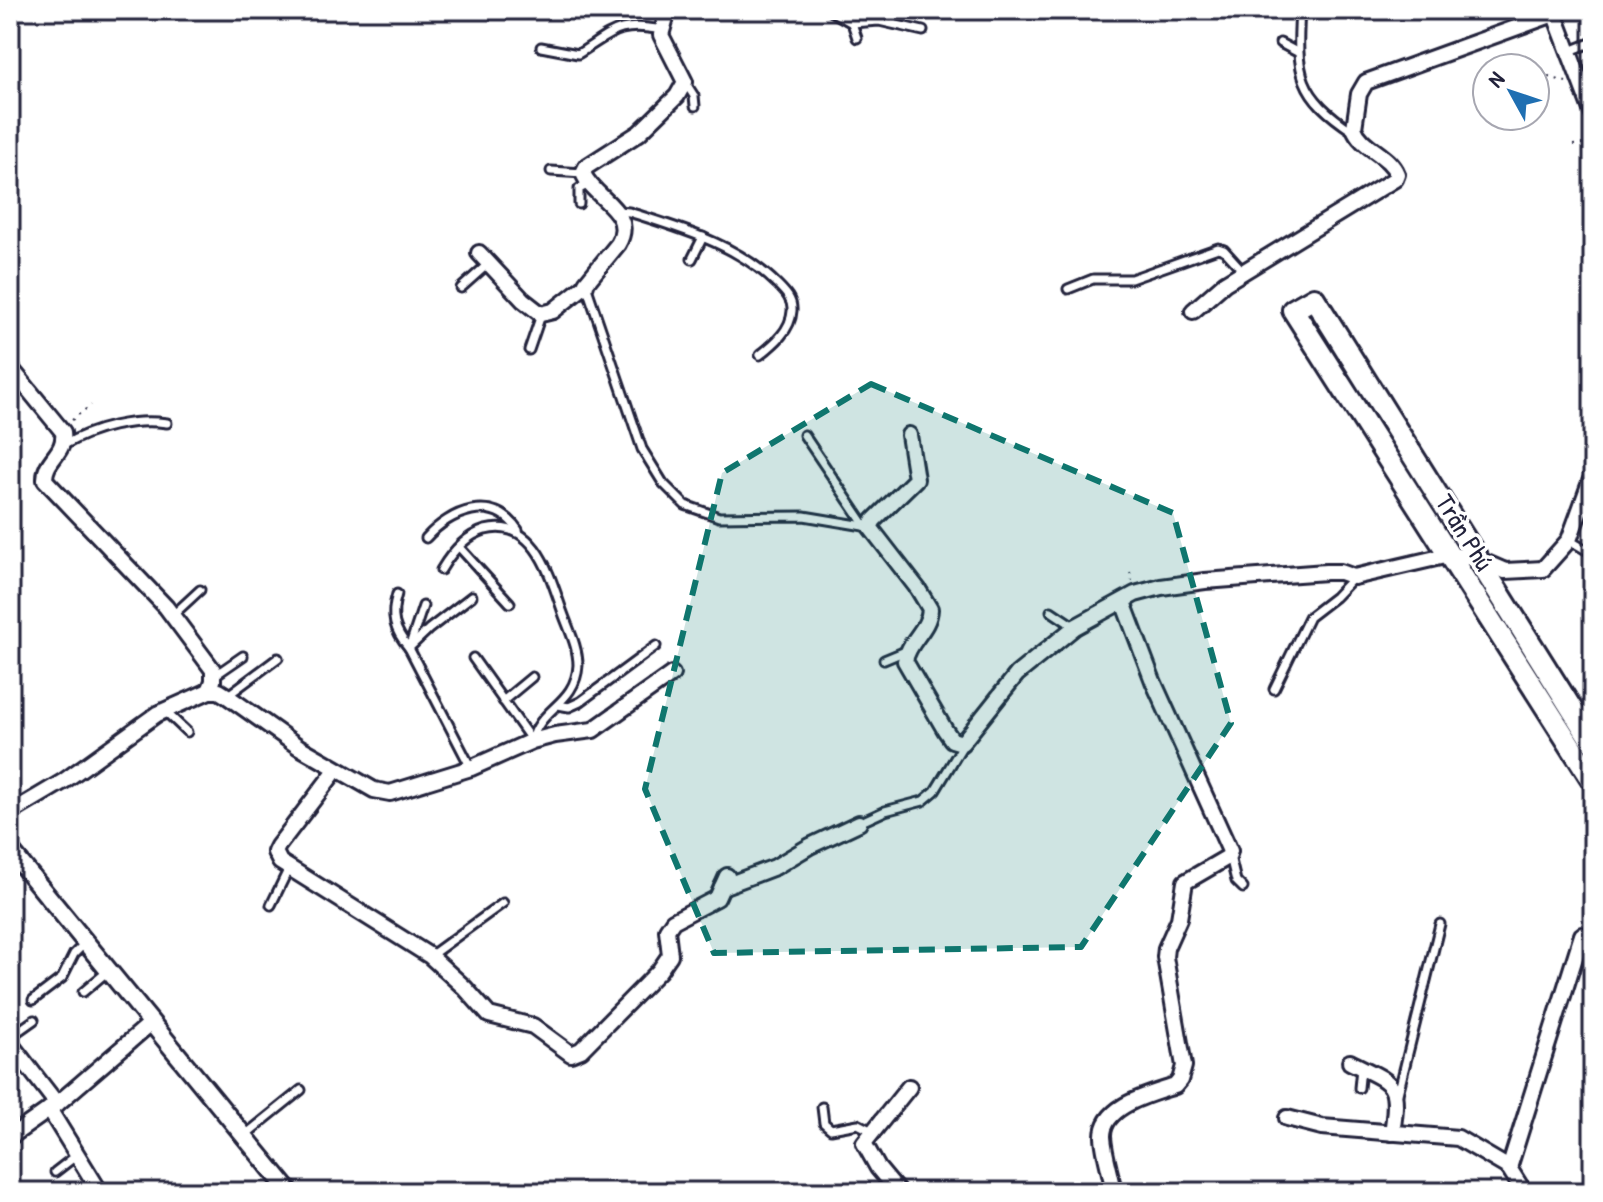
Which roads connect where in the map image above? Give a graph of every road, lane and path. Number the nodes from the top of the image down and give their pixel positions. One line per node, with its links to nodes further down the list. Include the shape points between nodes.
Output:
1 (668, 10): 6 (street)
2 (829, 10): 5 (lane)
3 (1300, 10): 13 (lane)
4 (1554, 12): 12 (street); 17 (street, via 1366,82 1359,94)
5 (852, 23): 7 (lane, via 879,21); 8 (lane)
6 (661, 30): 11 (lane, via 620,29 578,54); 14 (street)
7 (923, 31)
8 (857, 38)
9 (1593, 42): 12 (lane)
10 (1280, 43): 13 (lane)
11 (541, 47)
12 (1570, 51): 16 (street)
13 (1297, 52): 17 (lane, via 1307,92)
14 (685, 82): 15 (lane); 21 (street, via 639,133 589,163)
15 (695, 106)
16 (1593, 115)
17 (1356, 134): 27 (street, via 1392,164 1395,179)
18 (1593, 143): 19 (path)
19 (1573, 145)
20 (551, 171): 21 (lane)
21 (586, 178): 22 (lane); 23 (street)
22 (579, 204)
23 (618, 211): 24 (lane); 28 (street, via 622,238)
24 (703, 237): 26 (lane); 34 (lane, via 764,270 792,305 787,328)
25 (484, 259): 29 (lane); 32 (street)
26 (692, 259)
27 (1243, 271): 30 (lane, via 1218,248 1131,279 1093,279); 31 (street)
28 (586, 285): 32 (street); 43 (lane, via 642,449 663,483 685,505 719,517 804,516)
29 (461, 288)
30 (1068, 289)
31 (1193, 311)
32 (541, 314): 33 (lane)
33 (529, 350)
34 (760, 355)
35 (10, 367): 38 (street)
36 (91, 405): 38 (path)
37 (167, 423): 41 (lane, via 144,420)
38 (62, 429): 41 (street)
39 (804, 435): 43 (lane)
40 (909, 435): 43 (street, via 916,479)
41 (64, 445): 60 (street, via 46,469 45,480)
42 (1593, 474): 46 (street)
43 (867, 526): 64 (street, via 930,609 926,626)
44 (519, 532): 45 (lane, via 502,514 480,508 458,512); 47 (lane, via 488,529); 75 (lane, via 541,558 576,649 576,681)
45 (426, 538)
46 (1569, 540): 48 (lane); 50 (street, via 1550,564 1534,570 1505,571)
47 (459, 547): 51 (lane); 57 (lane)
48 (1593, 554)
49 (1449, 555): 50 (street); 50 (main road, Trần Phú, via 1293,310 1314,298); 52 (street); 83 (main road, Trần Phú)
50 (1475, 558): 80 (main road, Trần Phú)
51 (441, 570)
52 (1354, 577): 56 (street, via 1326,572 1205,581 1161,587); 72 (lane, via 1309,617)
53 (200, 590): 60 (lane)
54 (397, 594): 63 (lane, via 394,624)
55 (472, 596): 63 (lane)
56 (1123, 602): 61 (street); 87 (street)
57 (510, 603)
58 (423, 606): 63 (lane)
59 (1051, 611): 61 (lane)
60 (173, 615): 71 (street, via 210,665)
61 (1075, 627): 79 (street, via 1010,681)
62 (656, 646): 75 (lane, via 580,702)
63 (409, 648): 81 (lane)
64 (908, 650): 68 (lane); 79 (street, via 907,666 945,730 957,743)
65 (243, 656): 71 (lane)
66 (278, 658): 73 (lane)
67 (473, 658): 74 (lane)
68 (884, 660)
69 (672, 674): 78 (street, via 593,730)
70 (532, 677): 74 (lane)
71 (211, 683): 73 (street); 76 (street)
72 (1274, 689)
73 (227, 696): 82 (street)
74 (503, 701): 78 (lane)
75 (558, 705): 78 (lane, via 538,725)
76 (164, 711): 77 (lane); 84 (street)
77 (187, 732)
78 (532, 741): 81 (street)
79 (965, 742): 85 (lane, via 923,801)
80 (1593, 743)
81 (471, 768): 82 (street, via 390,793)
82 (336, 770): 88 (street, via 278,846 277,857)
83 (1593, 781)
84 (10, 813)
85 (859, 823): 95 (street, via 775,867 725,882 717,898 673,921 667,930 671,948 666,962 581,1050 571,1054 533,1026 489,1015)
86 (10, 850): 94 (street)
87 (1230, 854): 89 (lane, via 1236,881); 120 (street, via 1183,886 1179,919 1165,957 1183,1072 1175,1086 1124,1105 1111,1118 1103,1137)
88 (289, 868): 91 (lane); 95 (street)
89 (1243, 888)
90 (503, 903): 95 (lane)
91 (271, 905)
92 (1440, 924): 106 (lane)
93 (1582, 935): 115 (street)
94 (85, 943): 96 (street); 98 (lane, via 62,978)
95 (430, 956)
96 (108, 971): 97 (lane); 100 (street)
97 (83, 992)
98 (33, 1000)
99 (34, 1020): 101 (lane)
100 (151, 1023): 107 (street); 113 (street)
101 (10, 1040): 107 (street)
102 (1355, 1065): 104 (lane); 106 (street, via 1384,1079)
103 (909, 1087): 110 (street)
104 (1359, 1088)
105 (301, 1090): 113 (lane)
106 (1397, 1096): 111 (street)
107 (53, 1106): 112 (street); 114 (street)
108 (822, 1107): 110 (lane, via 828,1127 858,1124)
109 (1287, 1118): 111 (street)
110 (872, 1131): 119 (street, via 865,1146)
111 (1392, 1133): 115 (street, via 1458,1138)
112 (10, 1137)
113 (243, 1137): 118 (street)
114 (77, 1155): 116 (lane); 117 (street)
115 (1509, 1168): 121 (street)
116 (55, 1172)
117 (100, 1192)
118 (290, 1192)
119 (898, 1192)
120 (1114, 1192)
121 (1524, 1192)

